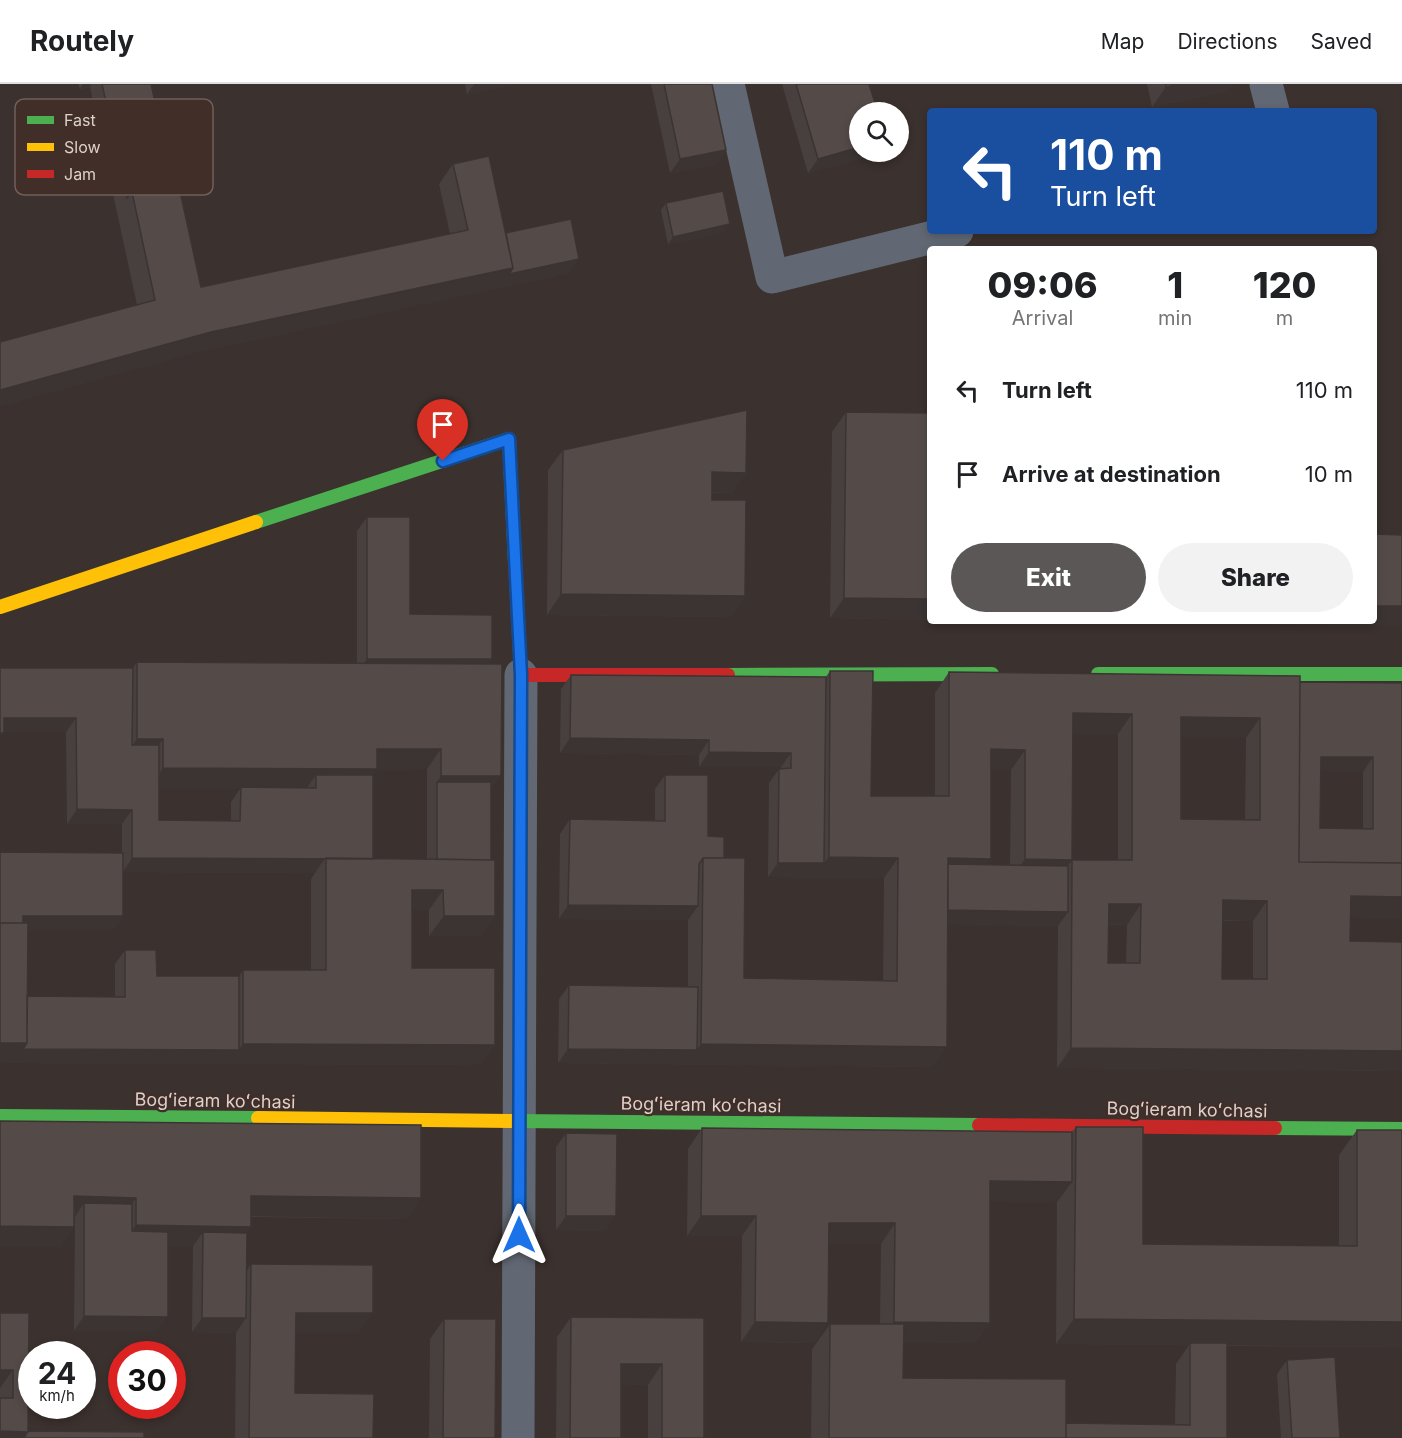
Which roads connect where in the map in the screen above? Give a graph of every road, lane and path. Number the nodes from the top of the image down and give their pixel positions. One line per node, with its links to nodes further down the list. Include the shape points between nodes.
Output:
1 (728, 84): 4 (street, via 772,276)
2 (1266, 84): 3 (street)
3 (1272, 108)
4 (945, 234)
5 (0, 607): 9 (street, via 509,439)
6 (1009, 674): 9 (street)
7 (1081, 674): 8 (street)
8 (1402, 674)
9 (521, 675): 11 (street)
10 (0, 1116): 11 (street, Bogʻieram koʻchasi)
11 (519, 1122): 12 (street, Bogʻieram koʻchasi); 13 (street)
12 (1402, 1130)
13 (518, 1438)

